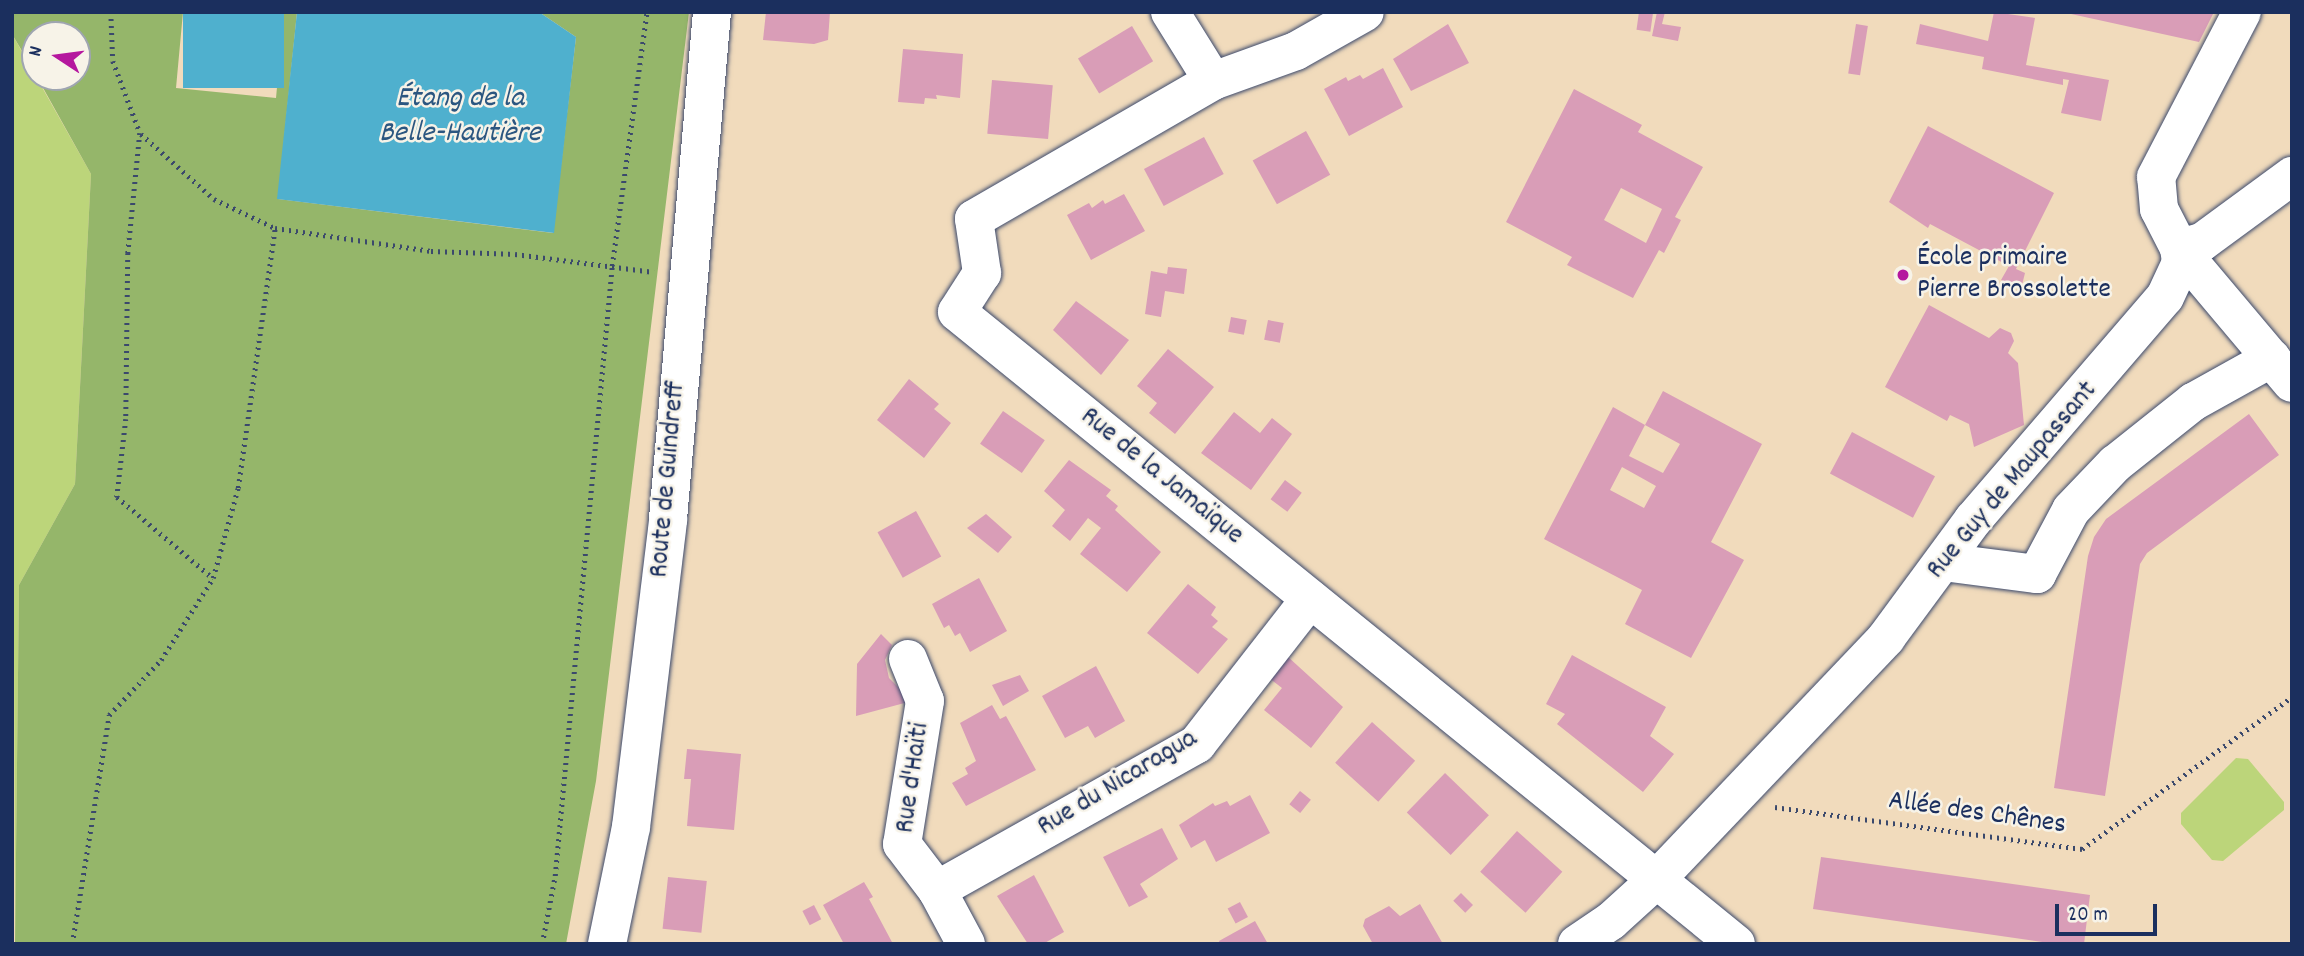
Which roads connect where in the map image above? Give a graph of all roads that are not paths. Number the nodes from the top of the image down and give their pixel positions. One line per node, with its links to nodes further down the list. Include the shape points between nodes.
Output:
1 (712, 12): 14 (street, Route de Guindreff, via 665,545 631,827)
2 (1170, 12): 5 (street)
3 (1366, 12): 5 (street, via 1296,51)
4 (2242, 12): 7 (street, via 2156,177 2159,209)
5 (1213, 81): 10 (street, Rue de la Jamaïque, via 974,219 982,273 957,312)
6 (2292, 176): 7 (street)
7 (2180, 255): 8 (street); 9 (street, Rue Guy de Maupassant, via 2165,297 1973,520)
8 (2282, 370): 9 (street, via 2193,402 2115,464 2071,510 2037,574)
9 (1943, 562): 12 (street, Rue Guy de Maupassant, via 1886,638)
10 (1310, 599): 12 (street, Rue de la Jamaïque); 13 (street, Rue du Nicaragua, via 1196,744)
11 (908, 659): 13 (street, Rue d'Haïti, via 925,701 902,844)
12 (1654, 882): 16 (street, Rue Guy de Maupassant); 17 (street, Rue de la Jamaïque)
13 (937, 890): 15 (street)
14 (607, 944)
15 (966, 944)
16 (1577, 944)
17 (1736, 944)

